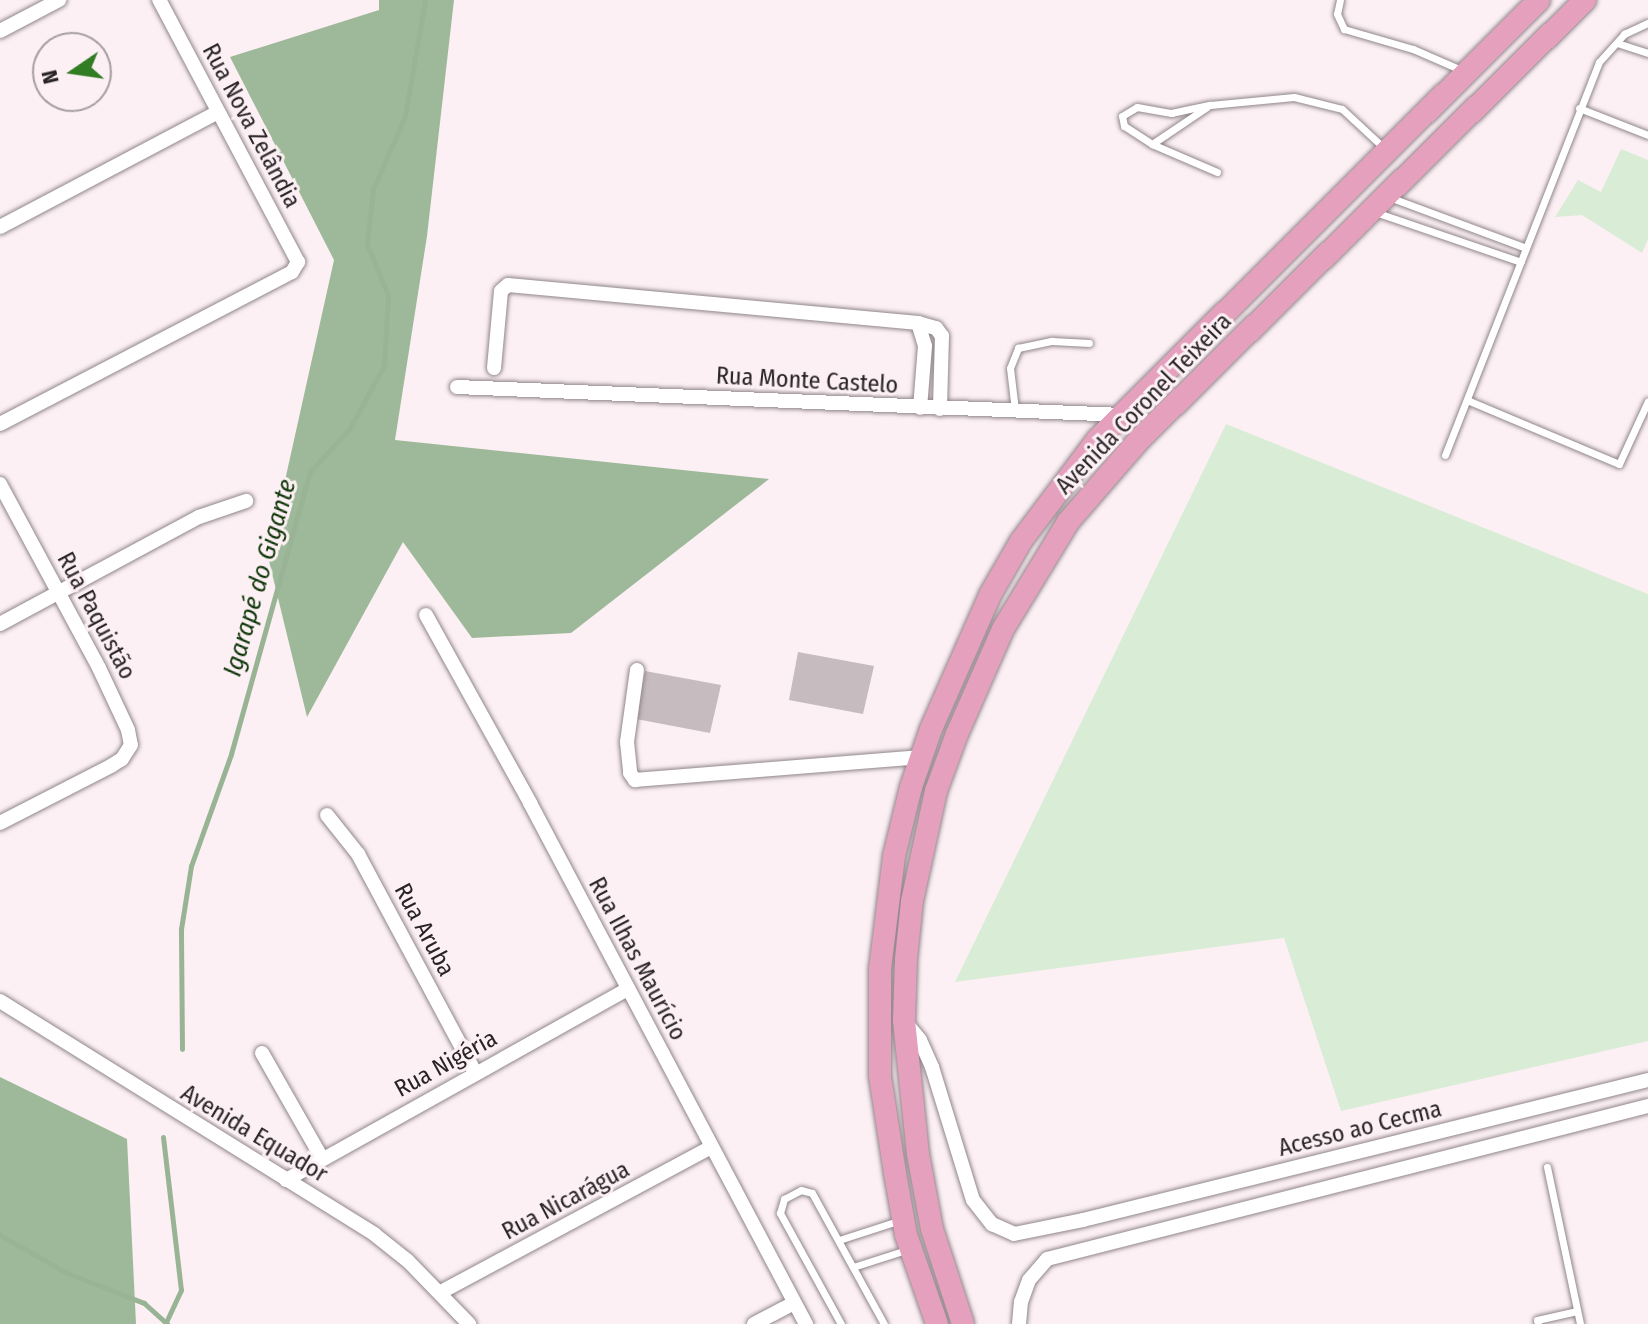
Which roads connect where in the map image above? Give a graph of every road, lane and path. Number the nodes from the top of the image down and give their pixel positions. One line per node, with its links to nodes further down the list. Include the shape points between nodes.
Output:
1 (59, 0): 7 (street)
2 (159, 0): 13 (street, Rua Nova Zelândia)
3 (1340, 0): 10 (lane, via 1337,14 1344,29 1413,49)
4 (1539, 0): 10 (highway, Avenida Coronel Teixeira)
5 (1585, 0): 18 (highway, Avenida Coronel Teixeira)
6 (1648, 23): 8 (lane)
7 (0, 31)
8 (1617, 43): 9 (lane); 12 (lane, via 1599,62)
9 (1648, 53)
10 (1467, 73): 16 (highway, Avenida Coronel Teixeira)
11 (1210, 105): 15 (lane); 15 (lane, via 1171,113 1137,107 1122,116 1124,126); 16 (lane, via 1294,97 1342,109)
12 (1579, 108): 14 (lane); 20 (lane)
13 (218, 112): 19 (street); 32 (street, Rua Nova Zelândia, via 297,255 292,272)
14 (1648, 135)
15 (1152, 144): 17 (lane)
16 (1388, 152): 31 (highway, Avenida Coronel Teixeira)
17 (1217, 172)
18 (1380, 204): 20 (lane); 21 (lane); 45 (highway, Avenida Coronel Teixeira, via 1140,439 1068,522 1013,610 936,791 912,901)
19 (0, 227)
20 (1526, 248): 21 (lane)
21 (1521, 262): 26 (lane)
22 (918, 323): 24 (street, via 508,285 501,291); 28 (street, via 925,346); 29 (street, via 936,328 942,336)
23 (1089, 343): 30 (lane, via 1052,341 1018,348 1010,368)
24 (494, 368)
25 (457, 387): 28 (street, Rua Monte Castelo)
26 (1467, 400): 27 (lane, via 1619,464); 33 (lane)
27 (1648, 401)
28 (920, 408): 29 (street, Rua Monte Castelo)
29 (940, 409): 30 (street, Rua Monte Castelo)
30 (1015, 412): 31 (street, Rua Monte Castelo)
31 (1122, 415): 40 (highway, Avenida Coronel Teixeira, via 1048,504 998,582)
32 (0, 424)
33 (1445, 455)
34 (0, 484): 36 (street, Rua Paquistão)
35 (246, 501): 36 (street, via 199,517)
36 (59, 593): 38 (street); 42 (street, Rua Paquistão, via 131,745 111,766)
37 (426, 615): 43 (street, Rua Ilhas Maurício)
38 (0, 624)
39 (637, 670): 40 (street, via 627,742 635,780)
40 (921, 757): 54 (highway, Avenida Coronel Teixeira, via 894,856 880,969 880,1076)
41 (327, 815): 47 (street, Rua Aruba, via 358,854)
42 (0, 823)
43 (628, 989): 47 (street, Rua Nigéria); 50 (street, Rua Ilhas Maurício)
44 (0, 1001): 53 (street, Avenida Equador)
45 (904, 1020): 55 (street, Acesso ao Cecma, via 932,1067 973,1200 982,1214 1014,1234); 69 (highway, Avenida Coronel Teixeira, via 909,1091 932,1229)
46 (262, 1053): 51 (street)
47 (475, 1072): 51 (street, Rua Nigéria)
48 (1648, 1080): 55 (street, Acesso ao Cecma)
49 (1648, 1106): 57 (street, Acesso ao Cecma)
50 (711, 1147): 60 (street, Rua Nicarágua); 61 (street, Rua Ilhas Maurício)
51 (322, 1158): 53 (street, Rua Nigéria)
52 (1547, 1167): 62 (lane)
53 (286, 1180): 60 (street, Avenida Equador, via 374,1234)
54 (903, 1219): 56 (lane); 58 (highway, Avenida Coronel Teixeira)
55 (1083, 1220): 57 (street)
56 (839, 1240): 59 (lane); 66 (lane, via 812,1193 801,1190 784,1199 780,1213)
57 (1090, 1247): 70 (street, Acesso ao Cecma, via 1047,1259 1029,1280)
58 (911, 1249): 59 (lane); 68 (highway, Avenida Coronel Teixeira)
59 (853, 1267): 67 (lane)
60 (441, 1292): 63 (street, Avenida Equador)
61 (794, 1303): 64 (street); 65 (street, Rua Ilhas Maurício)
62 (1577, 1311): 71 (lane, via 1537,1320); 72 (lane)
63 (469, 1324)
64 (754, 1324)
65 (806, 1324)
66 (841, 1324)
67 (884, 1324)
68 (937, 1324)
69 (963, 1324)
70 (1019, 1324)
71 (1538, 1324)
72 (1580, 1324)

